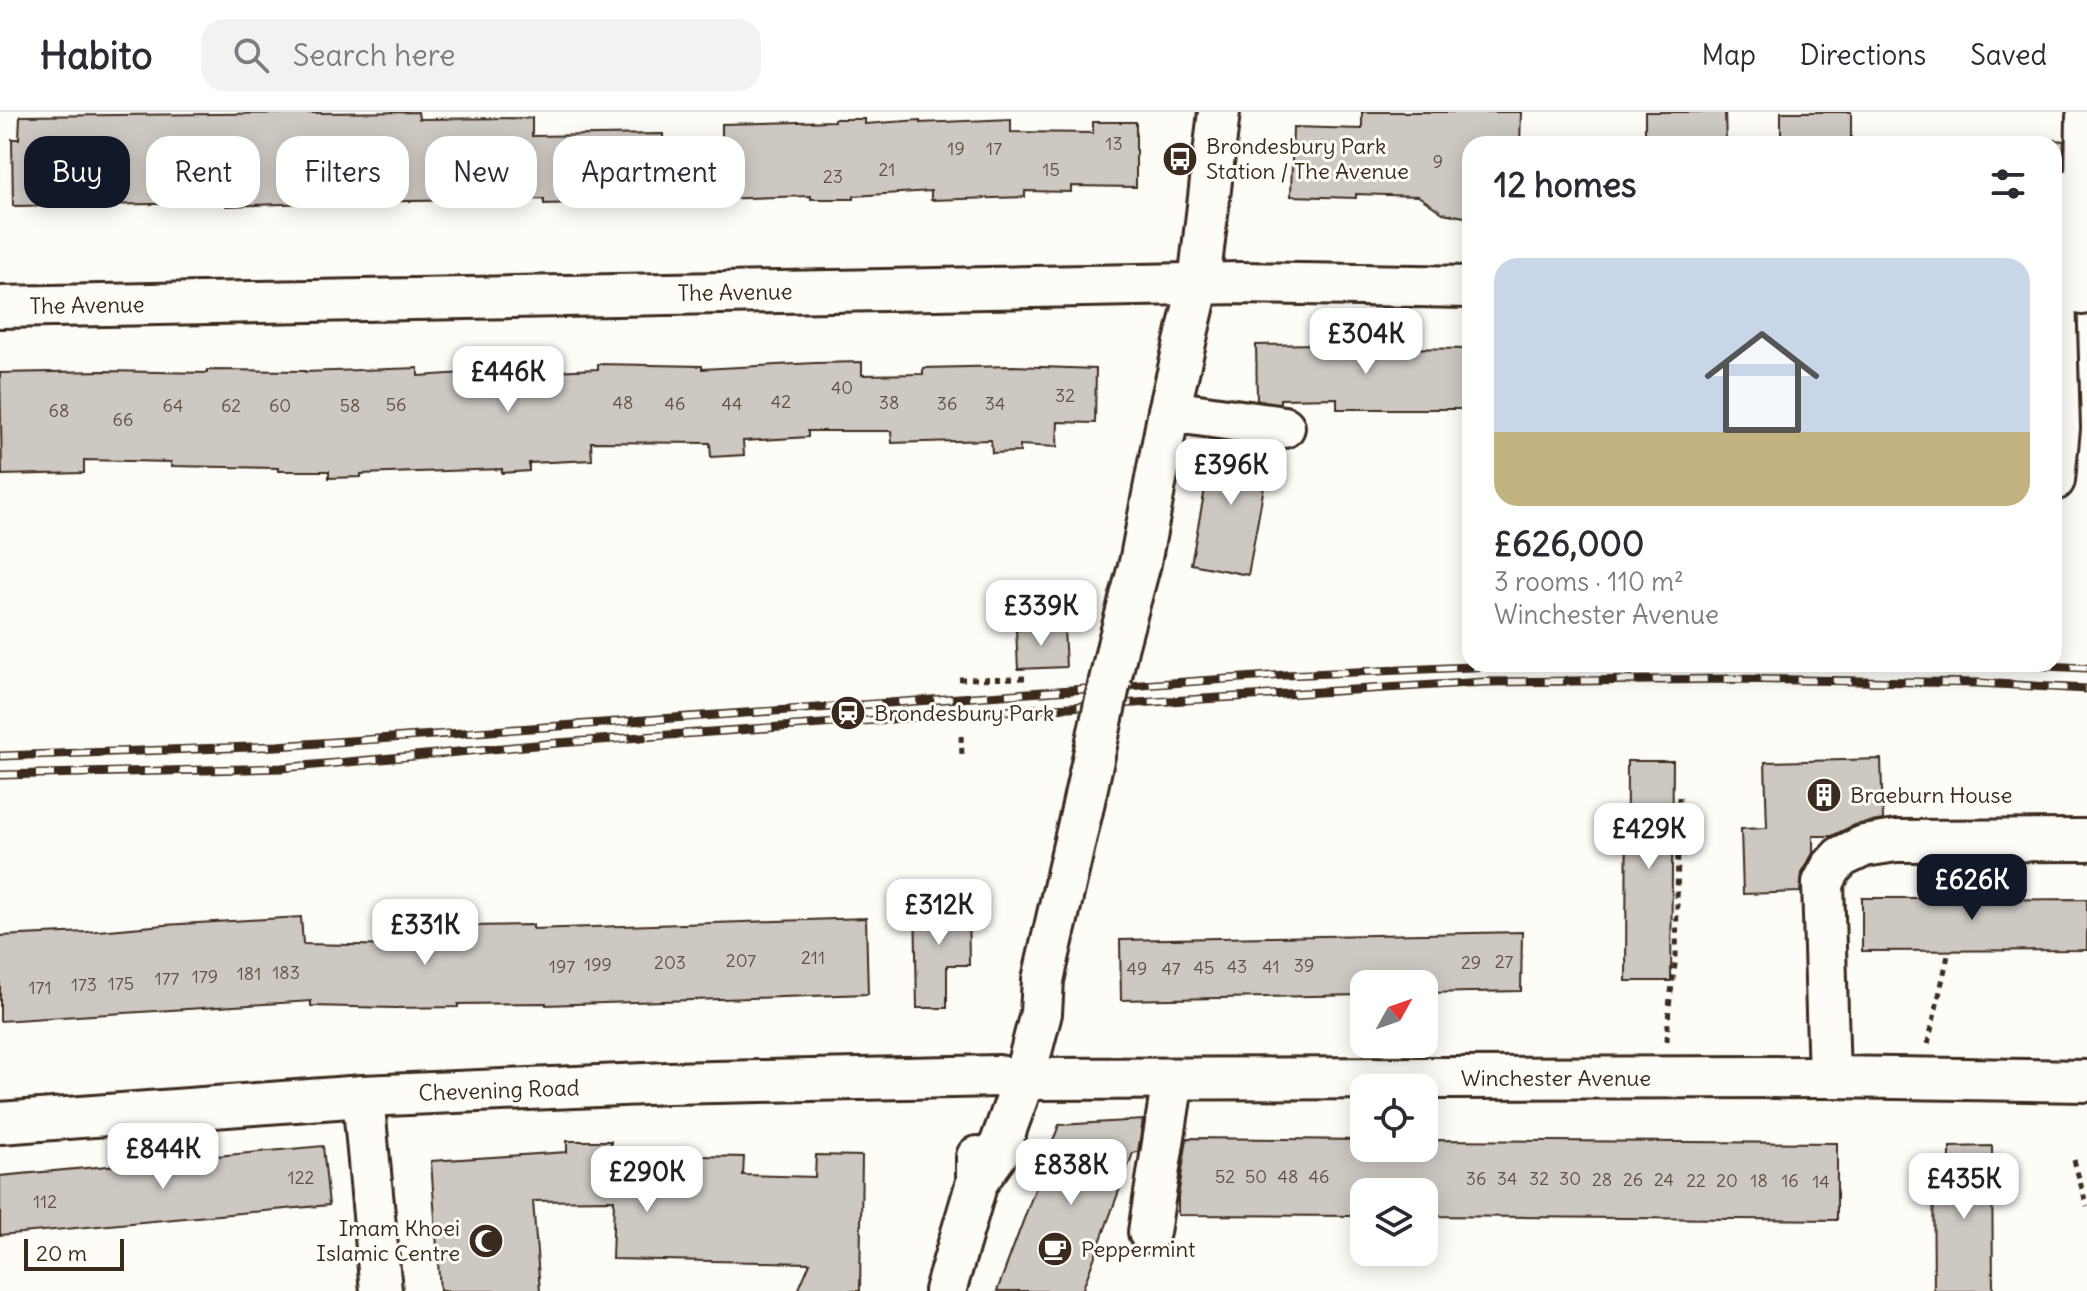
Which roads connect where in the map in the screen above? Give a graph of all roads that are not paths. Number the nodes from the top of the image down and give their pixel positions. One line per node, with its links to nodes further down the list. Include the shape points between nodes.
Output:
1 (1219, 112): 3 (street)
2 (2087, 117): 5 (street, via 2086,181 2074,189)
3 (1199, 283): 4 (street, The Avenue); 6 (street, The Avenue); 8 (street)
4 (1462, 287)
5 (2070, 293): 7 (street)
6 (0, 307)
7 (2062, 391)
8 (1169, 411): 9 (street); 11 (street, bridge, via 1140,563 1043,980 1023,1004)
9 (1284, 427)
10 (2087, 840): 12 (street, via 1896,841 1864,846 1841,857 1823,883)
11 (1012, 1077): 13 (street, Winchester Avenue); 15 (street, Chevening Road, via 668,1083); 19 (street, via 977,1146 977,1182)
12 (1829, 1077): 13 (street, Winchester Avenue); 14 (street, Winchester Avenue)
13 (1173, 1079): 17 (street)
14 (2087, 1081)
15 (363, 1096): 16 (street, Chevening Road); 18 (street)
16 (0, 1123)
17 (1149, 1232)
18 (381, 1291)
19 (945, 1291)

